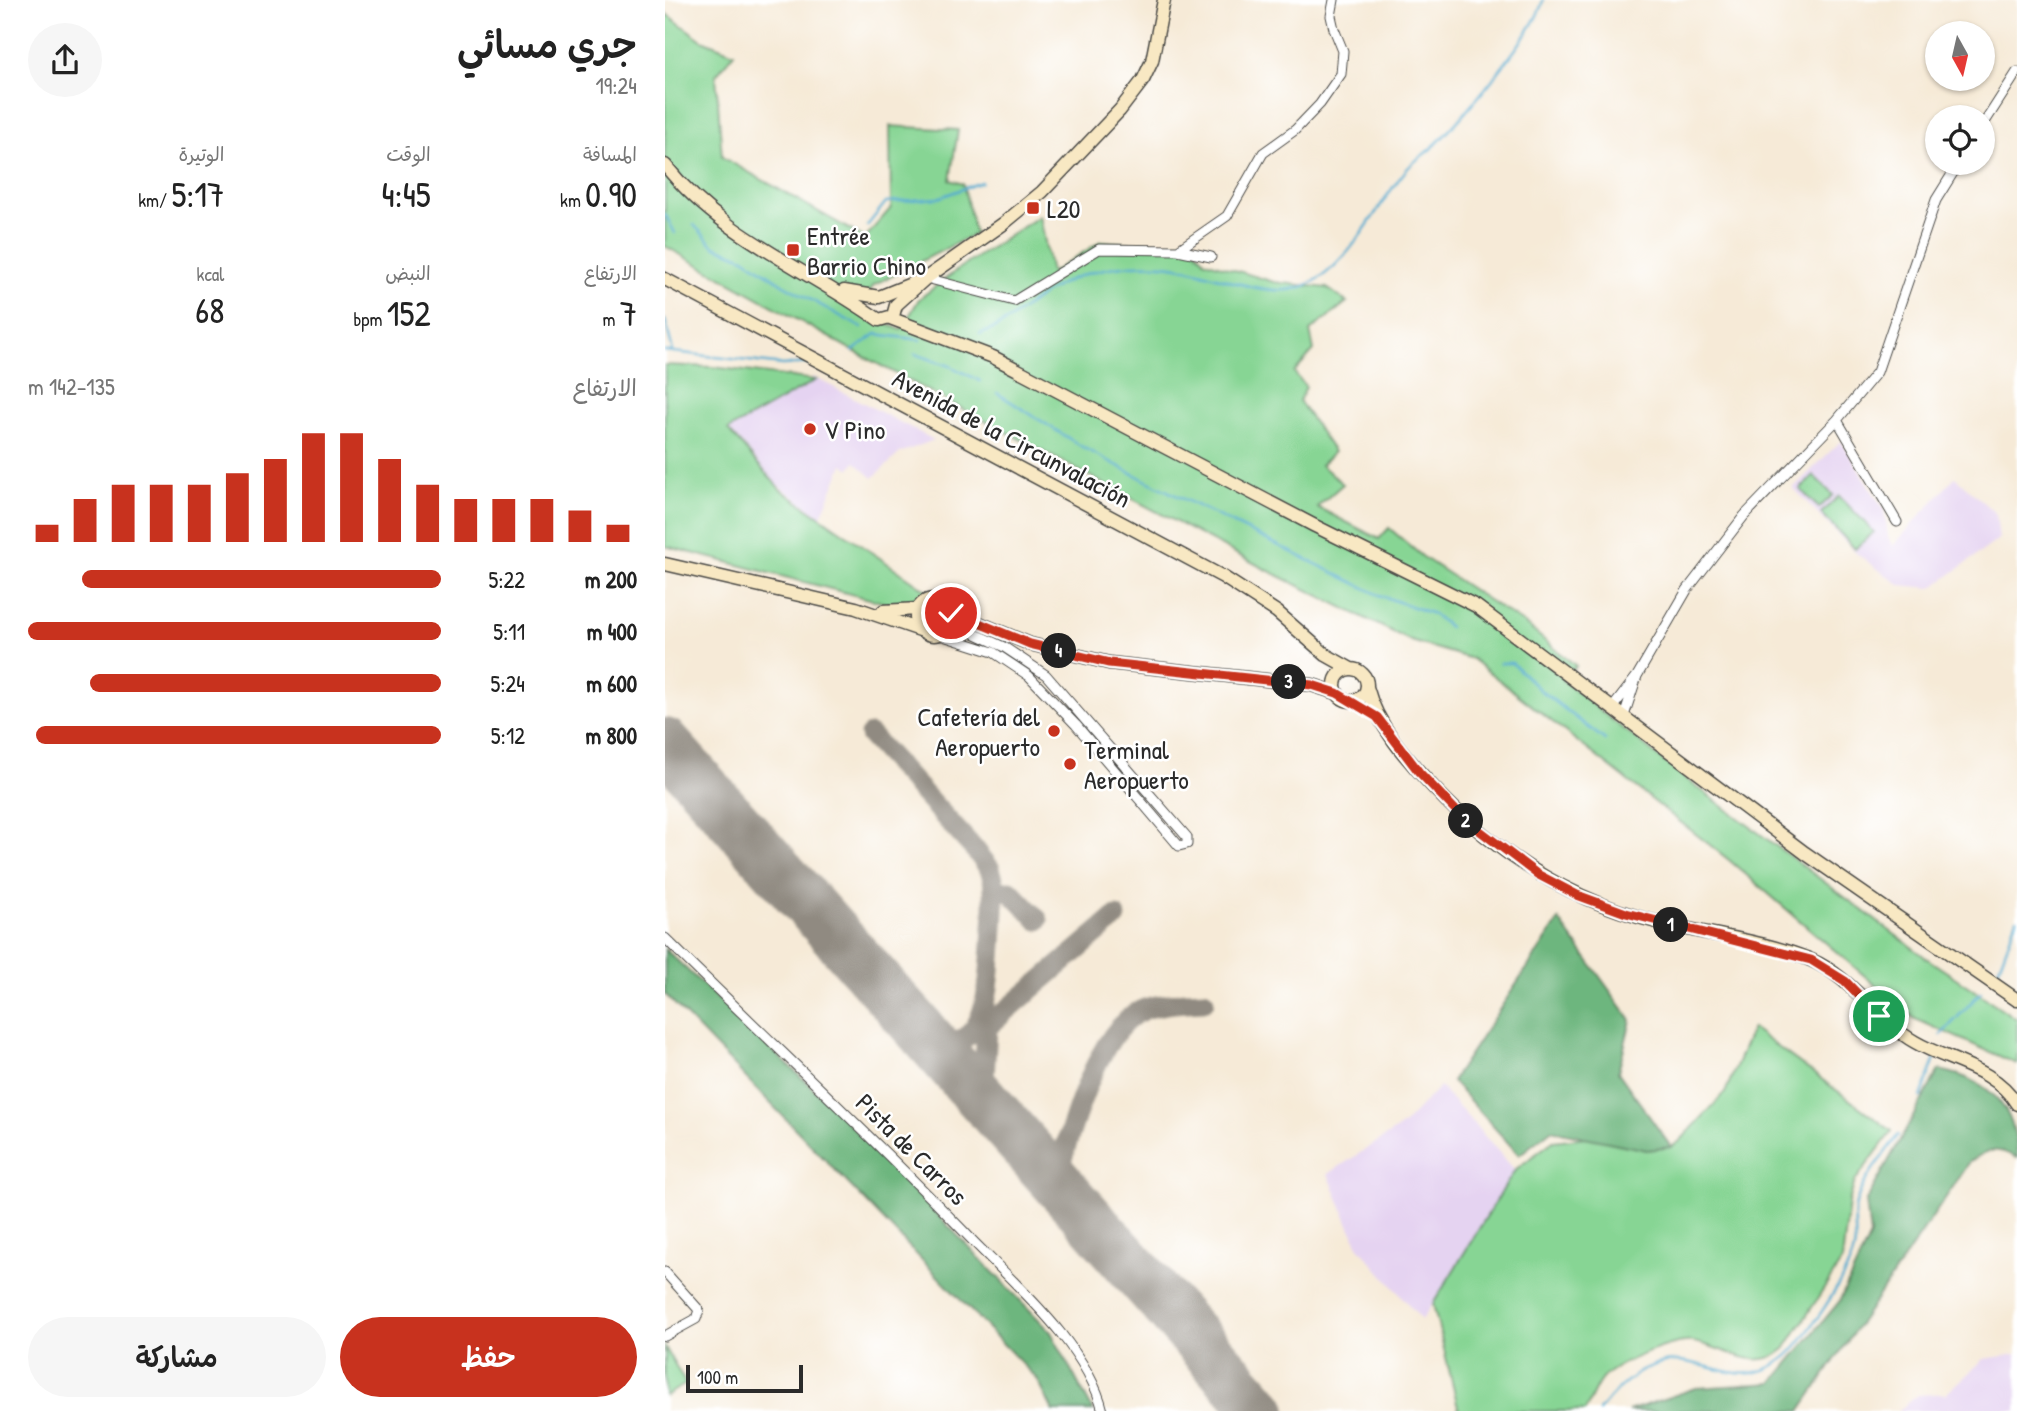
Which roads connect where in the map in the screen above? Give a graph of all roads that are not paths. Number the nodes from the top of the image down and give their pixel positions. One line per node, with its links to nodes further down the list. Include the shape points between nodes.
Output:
1 (1164, 0): 9 (main road, via 1152,61 1120,110 1025,206)
2 (1334, 0): 7 (street, via 1331,16 1343,51 1341,74 1320,104 1263,153 1227,216)
3 (2017, 72): 4 (street)
4 (1995, 106)
5 (665, 166): 11 (main road, via 727,226)
6 (1952, 175): 15 (street, via 1936,200 1877,373)
7 (1178, 250): 8 (street); 9 (street, via 1099,249 1014,301)
8 (1211, 257)
9 (926, 278): 12 (main road); 13 (main road)
10 (665, 279): 25 (main road, Avenida de la Circunvalación, via 1223,577 1277,612)
11 (824, 284): 12 (main road, via 856,295); 14 (main road)
12 (881, 297): 13 (main road, via 890,298); 14 (main road, via 871,307)
13 (894, 311): 14 (main road, via 883,321); 32 (main road, via 1459,596)
14 (873, 315)
15 (1837, 420): 16 (street); 27 (street, via 1744,516 1687,590)
16 (1897, 522)
17 (665, 564): 19 (main road)
18 (946, 604): 20 (main road, via 931,600); 21 (main road); 22 (main road)
19 (859, 609): 20 (main road); 23 (main road)
20 (918, 609): 23 (main road, via 917,623)
21 (951, 620): 22 (main road); 24 (main road); 31 (street, via 1040,670)
22 (974, 621): 28 (main road, via 1030,644 1109,663 1312,685)
23 (923, 631): 24 (main road)
24 (937, 634): 33 (street, via 1006,659)
25 (1326, 655): 26 (main road); 28 (main road)
26 (1351, 669): 28 (main road); 29 (main road, via 1363,675)
27 (1637, 676): 32 (street); 34 (street)
28 (1336, 683): 30 (main road)
29 (1367, 687): 30 (main road, via 1359,699); 35 (main road)
30 (1350, 702): 35 (main road)
31 (1072, 703): 33 (street); 36 (street)
32 (1613, 707): 34 (main road)
33 (1063, 711): 37 (street)
34 (1623, 716): 41 (main road, via 1805,853)
35 (1377, 717): 42 (main road, via 1419,772 1463,818 1537,874 1626,913 1811,960 1845,981 1907,1037 1986,1075)
36 (1112, 751): 37 (street); 38 (street)
37 (1103, 757): 39 (street)
38 (1154, 798): 39 (street); 39 (street, via 1187,837 1187,844 1179,846)
39 (1145, 807)
40 (665, 938): 45 (street, Pista de Carros, via 880,1144 1041,1310 1087,1373)
41 (2017, 1000)
42 (2017, 1104)
43 (665, 1272): 44 (street, via 699,1310 696,1319)
44 (665, 1336)
45 (1103, 1411)

